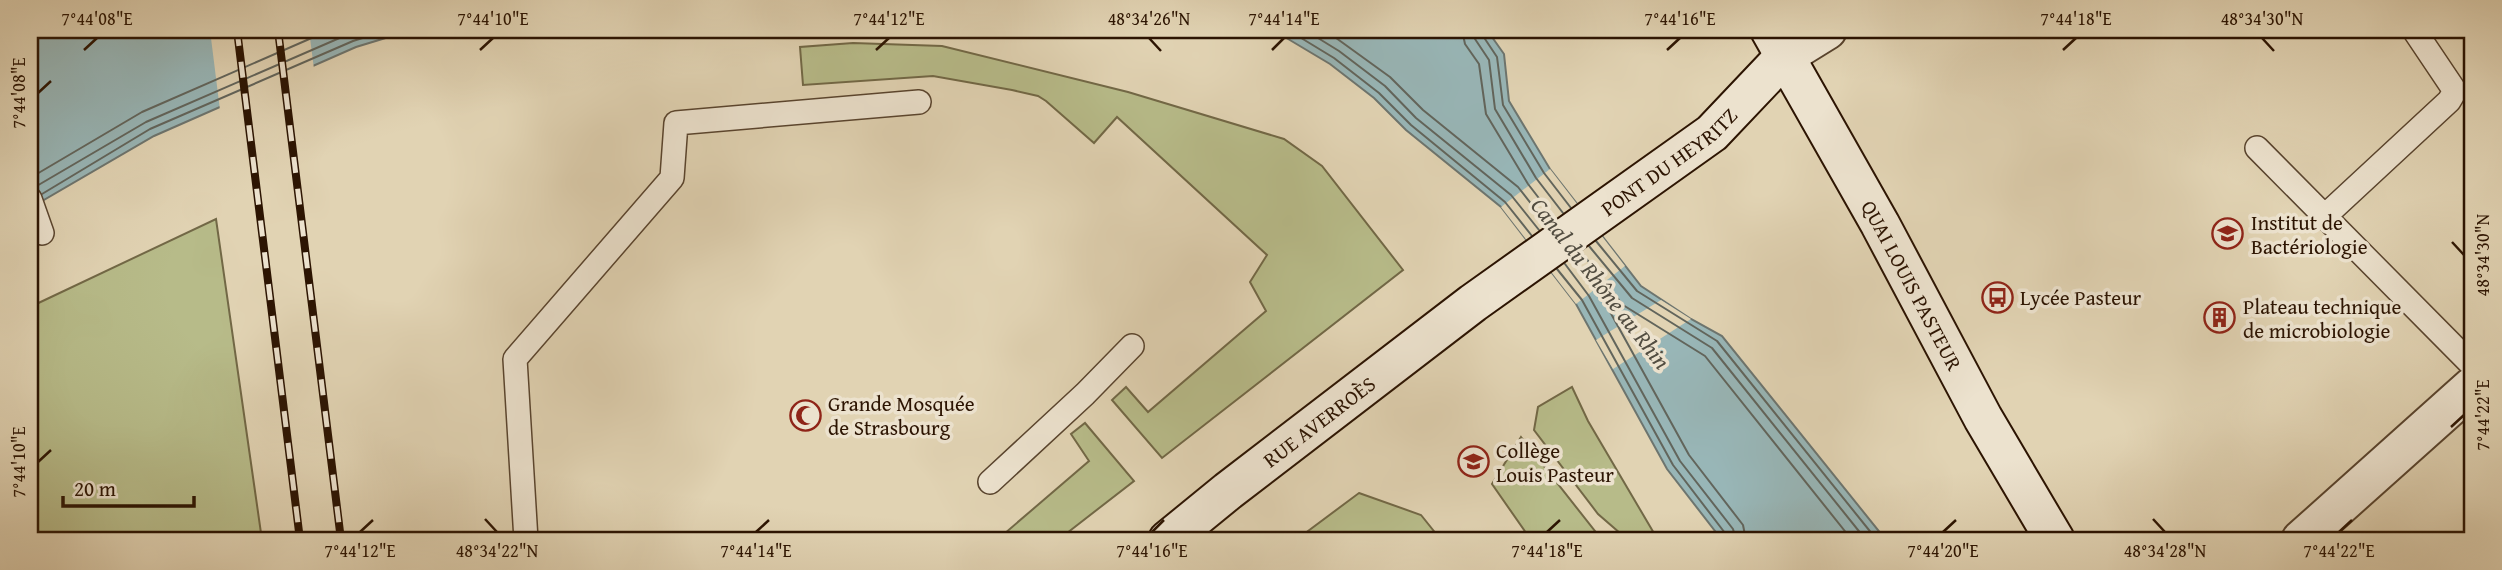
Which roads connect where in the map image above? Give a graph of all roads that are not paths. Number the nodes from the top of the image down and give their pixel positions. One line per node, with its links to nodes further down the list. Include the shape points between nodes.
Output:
1 (1827, 30): 3 (main road, PONT DU HEYRITZ)
2 (2414, 30): 7 (lane, via 2455,91)
3 (1778, 43): 9 (main road, PONT DU HEYRITZ, via 1712,133); 16 (main road, QUAI LOUIS PASTEUR)
4 (919, 102): 14 (lane, via 676,123 672,178 516,359)
5 (2257, 148): 7 (lane)
6 (30, 199): 8 (lane)
7 (2325, 216): 11 (lane)
8 (42, 233)
9 (1473, 303): 15 (main road, RUE AVERROÈS)
10 (1132, 346): 13 (lane)
11 (2472, 365)
12 (2472, 387): 17 (main road)
13 (990, 482)
14 (526, 540)
15 (1168, 540)
16 (2055, 540)
17 (2301, 540)

